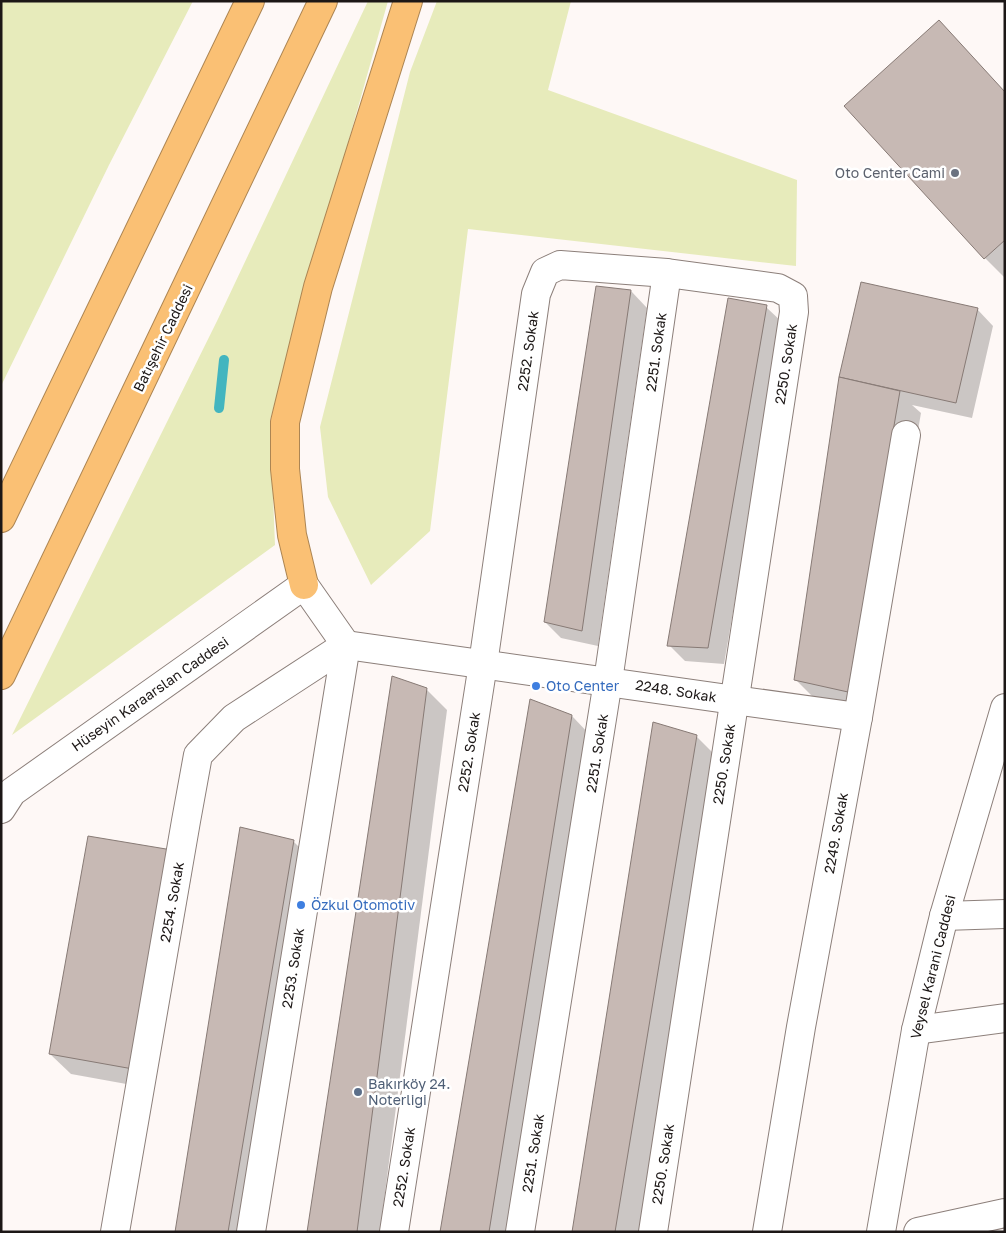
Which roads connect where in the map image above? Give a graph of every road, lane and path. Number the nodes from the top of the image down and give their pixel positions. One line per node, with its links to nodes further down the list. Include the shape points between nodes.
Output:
1 (250, 1): 6 (highway)
2 (323, 1): 10 (highway, Batışehir Caddesi)
3 (408, 1): 7 (highway, via 318,287 285,422 285,469 292,534)
4 (667, 273): 9 (street, 2252. Sokak, via 560,265 545,272 536,294); 11 (street, 2251. Sokak); 12 (street, 2250. Sokak, via 778,288 793,296 794,312)
5 (906, 435): 14 (street, 2249. Sokak)
6 (1, 518)
7 (304, 585): 8 (street); 16 (street, Hüseyin Karaarslan Caddesi, via 12,792)
8 (346, 645): 9 (street, 2248. Sokak); 22 (street, 2254. Sokak, via 234,718 198,755); 23 (street, 2253. Sokak)
9 (483, 664): 11 (street, 2248. Sokak); 24 (street, 2252. Sokak)
10 (1, 675)
11 (608, 681): 12 (street, 2248. Sokak); 25 (street, 2251. Sokak)
12 (734, 700): 14 (street, 2248. Sokak); 26 (street, 2250. Sokak)
13 (1005, 708): 15 (street, Veysel Karani Caddesi)
14 (858, 716): 27 (street, 2249. Sokak, via 801,1027)
15 (1000, 745): 18 (street, Veysel Karani Caddesi)
16 (1, 809)
17 (1005, 914): 18 (street)
18 (944, 916): 20 (street, Veysel Karani Caddesi)
19 (1005, 1018): 20 (street)
20 (916, 1030): 28 (street, Veysel Karani Caddesi)
21 (1005, 1213): 29 (street)
22 (115, 1232)
23 (251, 1232)
24 (394, 1232)
25 (520, 1232)
26 (653, 1232)
27 (768, 1232)
28 (881, 1232)
29 (918, 1232)

